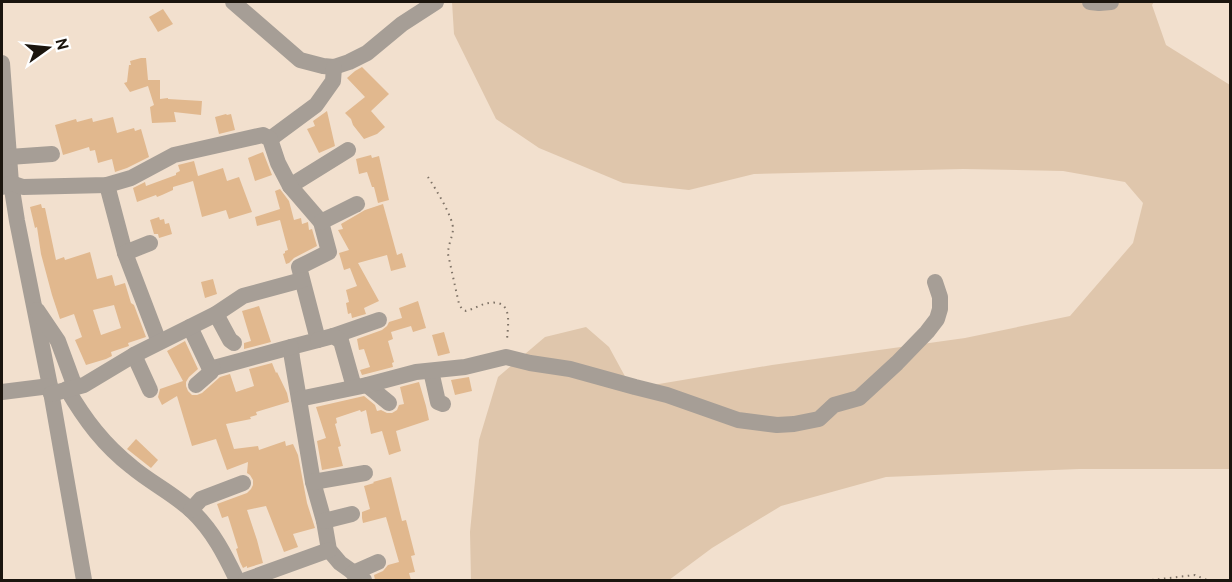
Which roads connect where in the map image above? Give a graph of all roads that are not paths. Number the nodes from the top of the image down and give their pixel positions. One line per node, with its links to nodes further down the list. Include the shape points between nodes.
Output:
1 (233, 2): 6 (street, via 300,60)
2 (436, 2): 6 (street, via 367,53)
3 (1090, 2): 4 (street)
4 (1111, 2)
5 (2, 63): 10 (street)
6 (334, 67): 7 (street, via 333,81 316,105)
7 (270, 139): 12 (street, via 263,135 174,155 131,178); 13 (street)
8 (348, 150): 13 (street)
9 (52, 154): 10 (street)
10 (9, 158): 11 (street)
11 (6, 185): 12 (street); 20 (street)
12 (107, 185): 17 (street)
13 (290, 186): 15 (street)
14 (357, 204): 15 (street)
15 (321, 222): 18 (street, via 329,252 298,267)
16 (150, 243): 17 (street)
17 (125, 253): 25 (street)
18 (302, 280): 21 (street, via 243,296); 24 (street)
19 (935, 282): 30 (street, via 940,297 937,319 897,363 859,398 834,405 819,418 794,424 738,420 667,395 570,369 506,357)
20 (32, 302): 33 (street); 33 (street, via 58,341)
21 (216, 314): 23 (street); 26 (street)
22 (379, 320): 24 (street)
23 (190, 327): 25 (street); 29 (street, via 210,369)
24 (326, 338): 27 (street); 32 (street, via 341,341)
25 (159, 342): 28 (street)
26 (234, 342)
27 (291, 347): 29 (street); 36 (street)
28 (134, 355): 33 (street, via 84,385); 34 (street)
29 (213, 368): 31 (street)
30 (430, 371): 32 (street); 38 (street, via 438,402)
31 (196, 384)
32 (361, 386): 36 (street); 37 (street)
33 (61, 389): 35 (street); 42 (street, via 109,448); 48 (street)
34 (150, 390)
35 (2, 392)
36 (299, 399): 40 (street)
37 (389, 403)
38 (443, 404)
39 (365, 473): 40 (street)
40 (313, 482): 44 (street)
41 (243, 483): 42 (street, via 201,499)
42 (191, 510): 49 (street, via 209,529)
43 (352, 514): 44 (street)
44 (324, 521): 45 (street)
45 (329, 550): 47 (street); 50 (street)
46 (378, 562): 47 (street)
47 (359, 577)
48 (84, 580)
49 (237, 580)
50 (246, 580)

